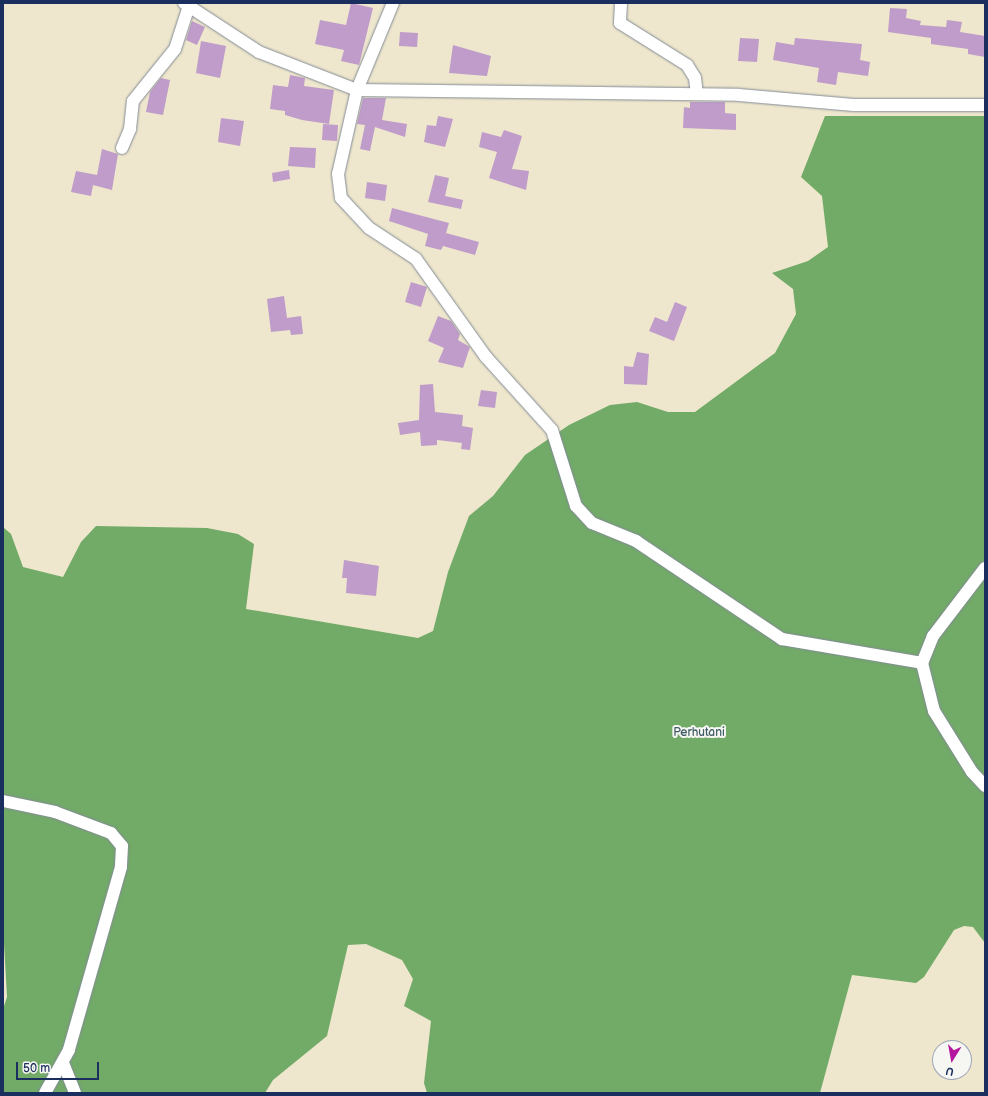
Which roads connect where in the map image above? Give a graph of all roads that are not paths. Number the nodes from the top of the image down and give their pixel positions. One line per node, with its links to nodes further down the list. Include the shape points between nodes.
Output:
1 (393, 3): 4 (street)
2 (621, 3): 5 (street, via 620,23 687,65 695,78)
3 (186, 4): 4 (street, via 259,52); 7 (street, via 175,49 133,101 130,129)
4 (357, 90): 5 (street); 9 (street, via 338,174 341,198 369,228 416,259 486,357 552,430 574,500 585,517 636,541 782,638)
5 (697, 94): 6 (street, via 854,105)
6 (985, 105)
7 (122, 148)
8 (985, 568): 9 (street, via 933,636)
9 (922, 664): 10 (street, via 934,711 972,772)
10 (985, 786)
11 (3, 801): 12 (street, via 55,812 111,833 122,846 121,868)
12 (63, 1064): 13 (street); 14 (street)
13 (45, 1093)
14 (75, 1093)

